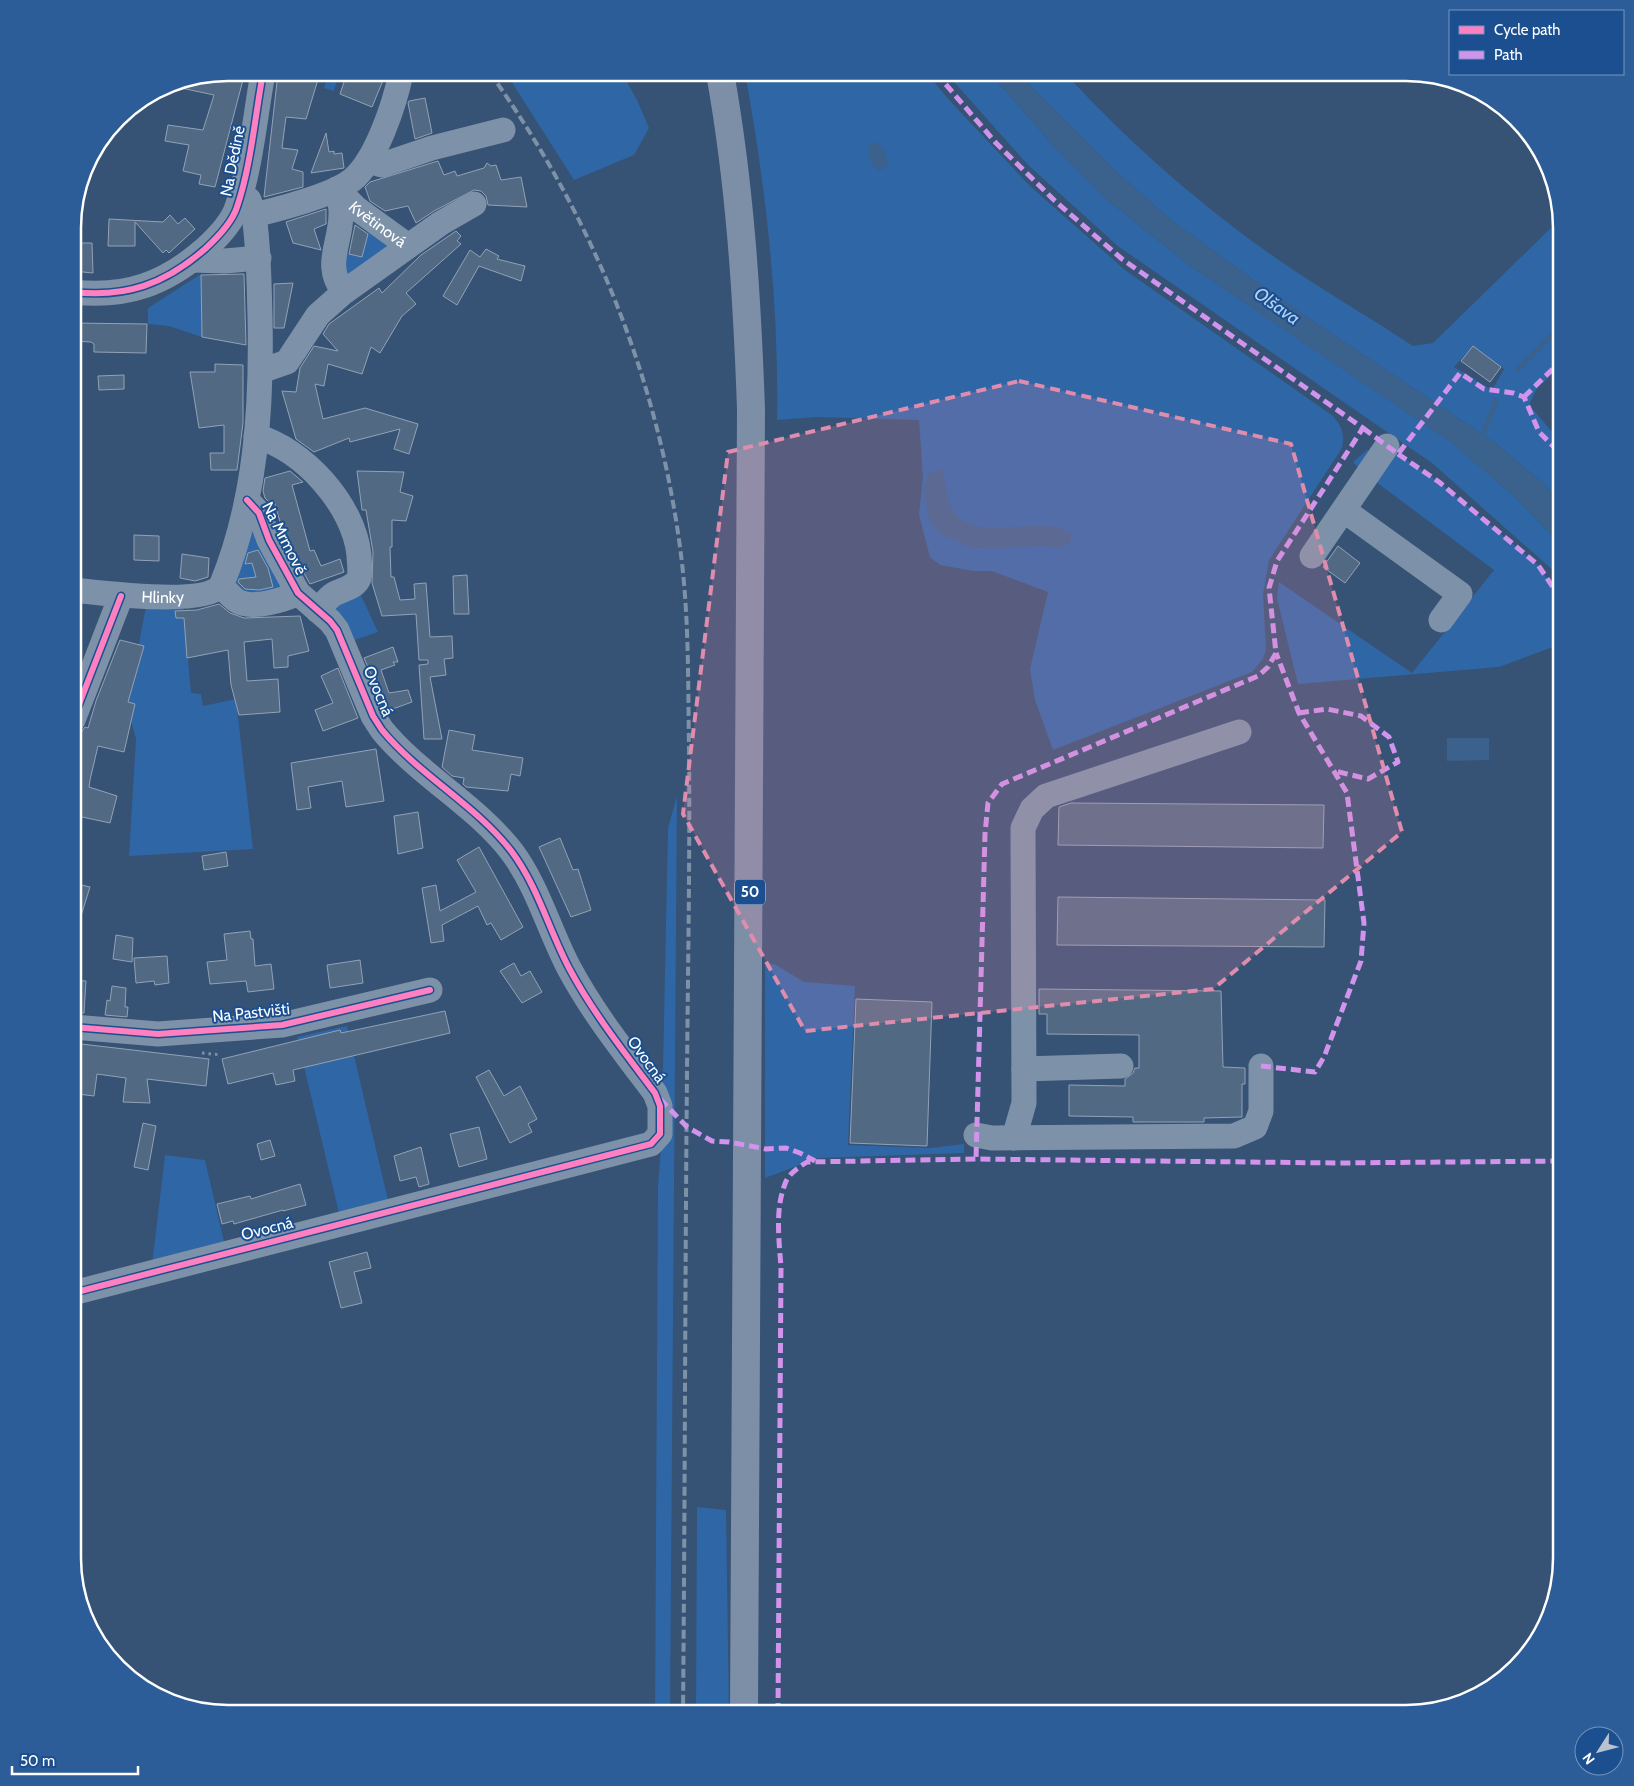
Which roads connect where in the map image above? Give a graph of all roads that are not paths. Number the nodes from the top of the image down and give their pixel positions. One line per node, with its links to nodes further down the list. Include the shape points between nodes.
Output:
1 (261, 82): 6 (street, Na Dědině)
2 (398, 82): 5 (street, Květinová, via 382,131)
3 (721, 82): 37 (main road, 50, via 744,252 751,410)
4 (503, 130): 5 (street, via 382,165)
5 (368, 160): 7 (street, Květinová, via 352,180)
6 (244, 182): 9 (street); 12 (street, Na Dědině, via 237,209 223,231)
7 (337, 189): 9 (street, Květinová); 10 (street, Květinová, via 356,208); 13 (street, Květinová, via 341,214 333,268)
8 (474, 204): 10 (street)
9 (254, 215): 11 (street, Na Mrmově)
10 (407, 245): 13 (street, Květinová)
11 (259, 258): 12 (street); 15 (street, Na Mrmově)
12 (192, 260): 14 (street, Na Dědině, via 159,282 144,287)
13 (344, 292): 15 (street, Květinová, via 318,315 287,362)
14 (82, 293)
15 (261, 371): 16 (street, Na Mrmově)
16 (256, 436): 18 (street, Na Mrmově); 25 (street, via 278,444 325,482 339,501 355,534 359,577 351,587 328,599)
17 (1387, 446): 19 (street)
18 (247, 500): 21 (street, Na Mrmově, via 231,563); 23 (street, Na Mrmově, via 259,513 269,540)
19 (1345, 511): 20 (street); 26 (street, via 1460,594)
20 (1312, 556)
21 (221, 586): 23 (street, Na Mrmově, via 246,604 288,598); 24 (street, Hlinky, via 209,593)
22 (82, 591): 24 (street, Hlinky)
23 (298, 593): 25 (street, Na Mrmově)
24 (121, 596): 27 (street)
25 (318, 611): 36 (street, Ovocná, via 330,621 341,638 373,716 382,730 488,826 517,859 586,998 655,1093 660,1106 660,1134 651,1144)
26 (1441, 620)
27 (82, 698)
28 (1239, 732): 33 (street, via 1046,796 1032,809 1023,828)
29 (430, 990): 30 (street, Na Pastvišti, via 282,1025 158,1034)
30 (81, 1028)
31 (1121, 1066): 33 (street)
32 (1261, 1066): 35 (street, via 1261,1111 1255,1127 1234,1136)
33 (1024, 1069): 35 (street, via 1024,1103)
34 (976, 1135): 35 (street)
35 (1014, 1138)
36 (81, 1291)
37 (744, 1705)

